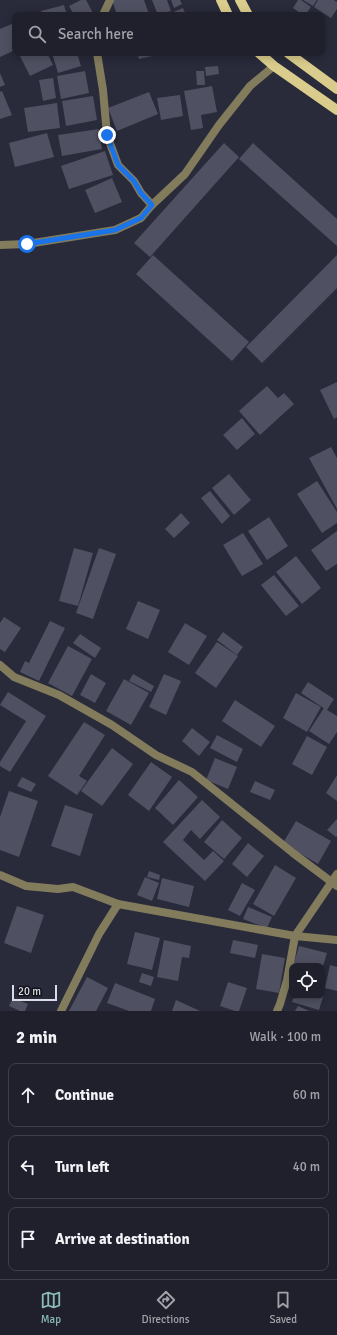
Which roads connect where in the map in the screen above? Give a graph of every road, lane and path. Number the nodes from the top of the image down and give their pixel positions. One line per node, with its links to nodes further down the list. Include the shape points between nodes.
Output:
1 (110, 0): 4 (street)
2 (221, 0): 5 (main road)
3 (240, 0): 6 (main road)
4 (104, 12)
5 (227, 12)
6 (246, 12)
7 (97, 56): 13 (street, via 107,135 118,165)
8 (262, 56): 10 (main road)
9 (292, 56): 11 (main road)
10 (274, 66): 12 (main road); 13 (street, via 250,86 219,124 185,174)
11 (337, 89)
12 (337, 110)
13 (152, 205): 14 (street, via 141,218 115,230 27,244)
14 (0, 245)
15 (0, 666): 18 (street, via 14,677 59,695 112,725 156,755 192,772)
16 (337, 874): 18 (street)
17 (0, 875): 19 (street, via 26,886 58,889 73,887)
18 (334, 883): 20 (street)
19 (118, 904): 20 (street); 22 (street, via 99,934)
20 (295, 936): 21 (street); 23 (street, via 287,980)
21 (337, 940)
22 (61, 1011)
23 (277, 1011)

